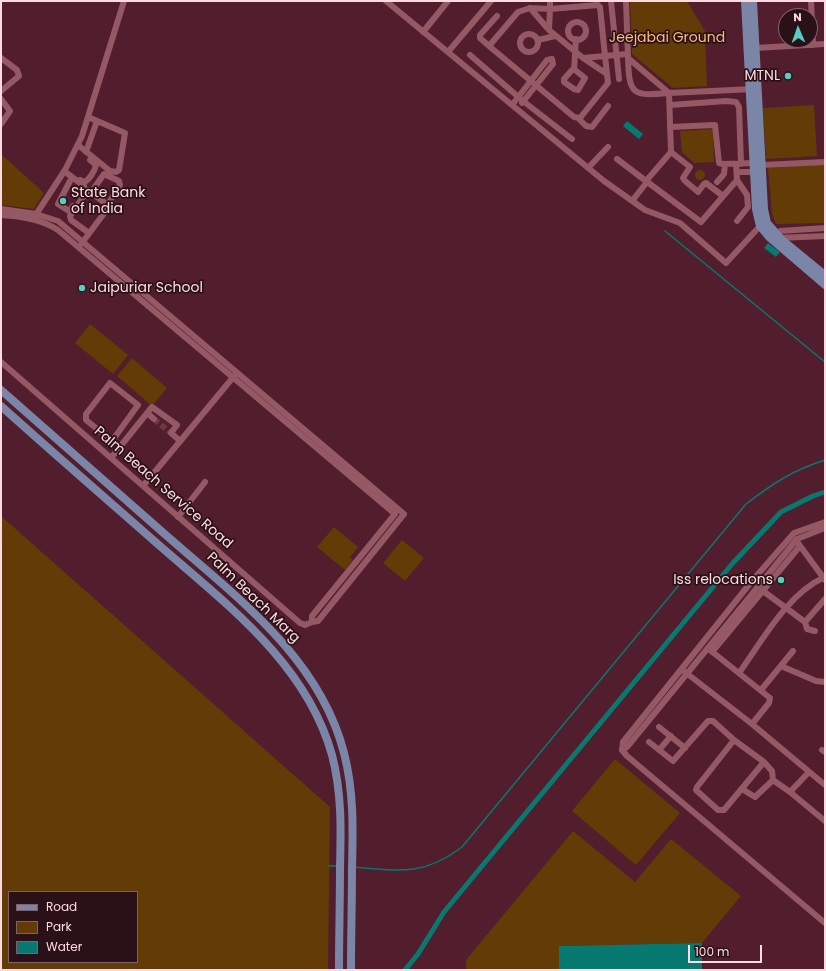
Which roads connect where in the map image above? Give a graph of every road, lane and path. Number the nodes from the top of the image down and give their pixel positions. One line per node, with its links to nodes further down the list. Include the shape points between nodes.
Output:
1 (124, 1): 43 (street)
2 (386, 1): 14 (street)
3 (491, 1): 23 (street)
4 (550, 1): 11 (street)
5 (611, 1): 25 (street)
6 (626, 1): 27 (street)
7 (746, 1): 35 (main road)
8 (753, 1): 21 (main road)
9 (448, 2): 14 (street)
10 (530, 8): 11 (street); 13 (street); 19 (street, via 518,12)
11 (550, 9): 13 (street); 26 (street, via 598,5)
12 (497, 16): 19 (street, via 480,35)
13 (549, 30): 16 (street)
14 (423, 32): 23 (street)
15 (569, 33): 16 (street); 17 (street); 17 (street, via 570,26 574,23 579,22 583,25 585,33 582,38)
16 (557, 37): 18 (street); 22 (street)
17 (576, 39): 22 (street)
18 (538, 40)
19 (489, 46): 33 (street)
20 (778, 47): 21 (street)
21 (755, 48): 35 (main road)
22 (575, 51): 29 (street); 30 (street)
23 (448, 52): 42 (street)
24 (470, 55): 38 (street)
25 (616, 55): 26 (street); 27 (street); 32 (street)
26 (605, 56): 29 (street); 31 (street)
27 (628, 56): 37 (street); 37 (street, via 628,76 636,92)
28 (1, 58): 36 (street, via 17,70 19,76)
29 (583, 58): 31 (street)
30 (574, 70)
31 (607, 74): 44 (street, via 608,84 582,117)
32 (619, 79)
33 (531, 80): 34 (street); 34 (street, via 547,60 552,59 553,64); 38 (street)
34 (537, 85): 38 (street); 44 (street)
35 (754, 89): 37 (street); 59 (main road)
36 (1, 91)
37 (669, 94): 40 (street)
38 (521, 99): 42 (street); 50 (street)
39 (2, 101): 46 (street, via 10,111)
40 (670, 105): 47 (street); 58 (street, via 736,102 739,107)
41 (608, 106): 44 (street, via 592,126 586,126)
42 (514, 107): 60 (street)
43 (88, 117): 45 (street); 48 (street)
44 (578, 118)
45 (97, 121): 49 (street); 53 (street, via 125,133 119,170 110,171)
46 (1, 124)
47 (670, 127): 54 (street); 57 (street, via 715,125 718,161)
48 (82, 136): 49 (street); 51 (street)
49 (90, 139): 53 (street)
50 (572, 139)
51 (77, 147): 53 (street); 61 (street); 61 (street, via 96,168 84,182)
52 (608, 147): 60 (street)
53 (86, 152)
54 (671, 152): 65 (street); 68 (street, via 690,167 683,178 698,192 706,183)
55 (617, 159): 65 (street)
56 (825, 162): 59 (street)
57 (725, 164): 58 (street); 66 (street, via 724,174)
58 (739, 164): 59 (street); 62 (street)
59 (757, 167): 62 (street); 75 (main road, via 756,209)
60 (588, 168): 69 (street)
61 (64, 171): 64 (street, via 84,186 69,210 58,204); 73 (street)
62 (737, 172): 63 (street)
63 (737, 180): 68 (street); 74 (street, via 747,195 748,207)
64 (70, 181)
65 (647, 182): 68 (street, via 701,222); 69 (street)
66 (717, 182)
67 (92, 191): 70 (street); 70 (street, via 104,174 119,181 120,185); 77 (street, via 86,191 70,216 71,220)
68 (723, 196)
69 (632, 201): 75 (street, via 644,210 680,223 726,263)
70 (108, 204): 77 (street, via 108,208)
71 (1, 209): 73 (street)
72 (1, 214): 73 (street)
73 (35, 217): 80 (street, via 58,222); 84 (street, via 58,230)
74 (737, 221)
75 (763, 225): 78 (main road)
76 (825, 228): 78 (street, via 780,231)
77 (89, 233): 80 (street)
78 (775, 236): 79 (street); 81 (main road); 82 (main road)
79 (825, 236)
80 (82, 242): 84 (street)
81 (825, 275)
82 (825, 285)
83 (1, 362): 90 (street, Palm Beach Service Road)
84 (235, 376): 91 (street); 95 (street); 96 (street)
85 (1, 390): 134 (main road, Palm Beach Marg, via 242,602 292,653 312,681 328,710 343,751 353,809)
86 (1, 406): 133 (main road, Palm Beach Marg, via 234,611 283,661 301,687 317,716 332,754 341,810)
87 (147, 413): 88 (street); 91 (street, via 153,406 177,425 171,433); 92 (street)
88 (154, 419)
89 (92, 425): 89 (street, via 112,441 138,405 110,383 86,414 86,420); 90 (street)
90 (83, 434): 92 (street, Palm Beach Service Road)
91 (180, 441): 94 (street)
92 (111, 458): 94 (street, Palm Beach Service Road)
93 (205, 482): 97 (street)
94 (143, 486): 97 (street, Palm Beach Service Road)
95 (395, 514): 96 (street); 106 (street, via 312,616)
96 (404, 514): 106 (street, via 318,621)
97 (178, 517): 106 (street, Palm Beach Service Road, via 300,623 305,625)
98 (825, 522): 100 (street)
99 (825, 528): 100 (street)
100 (795, 536): 101 (street); 109 (street)
101 (800, 546): 102 (street); 103 (street)
102 (824, 579): 105 (street, via 810,584)
103 (764, 591): 105 (street); 109 (street)
104 (825, 599): 107 (street)
105 (787, 607): 107 (street); 113 (street)
106 (312, 622)
107 (805, 622): 108 (street, via 807,630)
108 (816, 631)
109 (707, 647): 112 (street); 113 (street); 114 (street)
110 (793, 650): 111 (street)
111 (781, 666): 115 (street, via 816,681); 116 (street)
112 (681, 669): 114 (street); 123 (street, via 623,742)
113 (739, 673): 116 (street)
114 (687, 674): 117 (street); 123 (street)
115 (825, 682)
116 (761, 690): 117 (street, via 768,696 769,701)
117 (752, 724): 126 (street)
118 (659, 727): 119 (street)
119 (671, 736): 122 (street); 124 (street)
120 (734, 740): 122 (street, via 710,720); 125 (street); 129 (street, via 696,790 721,811)
121 (649, 742): 124 (street)
122 (685, 748): 124 (street, via 673,761)
123 (622, 750): 132 (street)
124 (659, 750)
125 (764, 762): 127 (street, via 772,771); 129 (street)
126 (809, 772): 128 (street); 130 (street)
127 (773, 780): 129 (street, via 755,797); 130 (street)
128 (824, 782)
129 (742, 789)
130 (790, 792): 131 (street)
131 (825, 821)
132 (825, 923)
133 (339, 970)
134 (351, 970)

